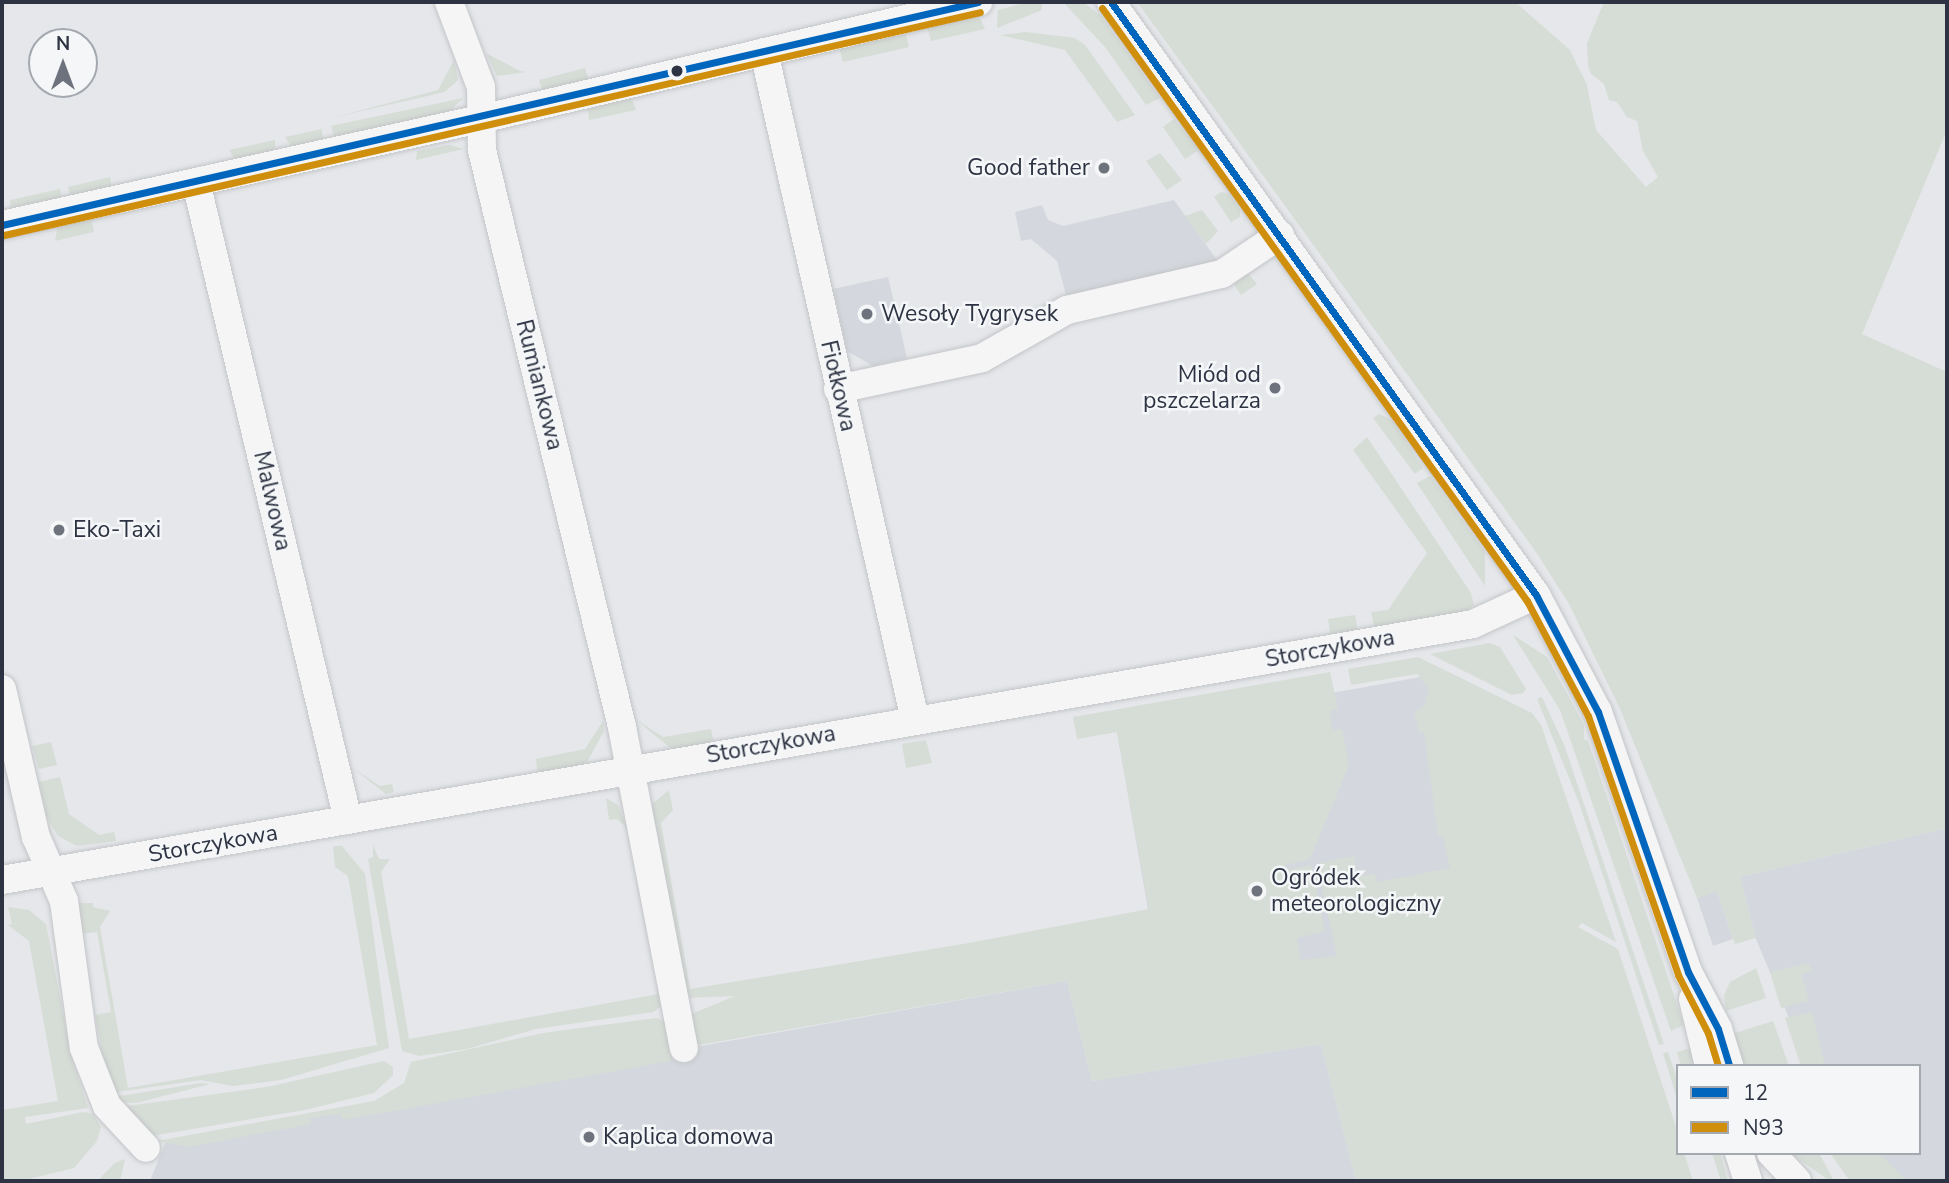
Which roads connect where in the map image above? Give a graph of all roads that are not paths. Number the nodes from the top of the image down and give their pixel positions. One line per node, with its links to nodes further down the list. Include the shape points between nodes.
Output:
1 (449, 2): 5 (street, Rumiankowa, via 481,87)
2 (978, 2): 4 (street)
3 (1111, 2): 8 (street)
4 (764, 52): 5 (street); 9 (street, Fiołkowa)
5 (481, 119): 6 (street); 13 (street, Rumiankowa, via 482,150)
6 (196, 182): 7 (street); 14 (street, Malwowa)
7 (2, 225)
8 (1280, 234): 9 (street, via 1222,274 1067,310 982,358); 10 (street)
9 (838, 389): 12 (street, Fiołkowa)
10 (1536, 595): 12 (street, Storczykowa, via 1473,624); 17 (street, via 1598,712)
11 (2, 689): 15 (street, via 36,837)
12 (915, 720): 13 (street, Storczykowa)
13 (630, 770): 14 (street, Storczykowa); 18 (street, Rumiankowa)
14 (348, 820): 15 (street, Storczykowa)
15 (52, 872): 16 (street, Storczykowa); 21 (street, via 64,901 89,1061 107,1106)
16 (2, 880)
17 (1688, 972): 19 (street); 20 (street, via 1718,1030)
18 (684, 1048)
19 (1708, 1064)
20 (1729, 1064)
21 (146, 1148)
22 (1740, 1155): 24 (street)
23 (1773, 1155): 25 (street)
24 (1748, 1181)
25 (1797, 1181)

